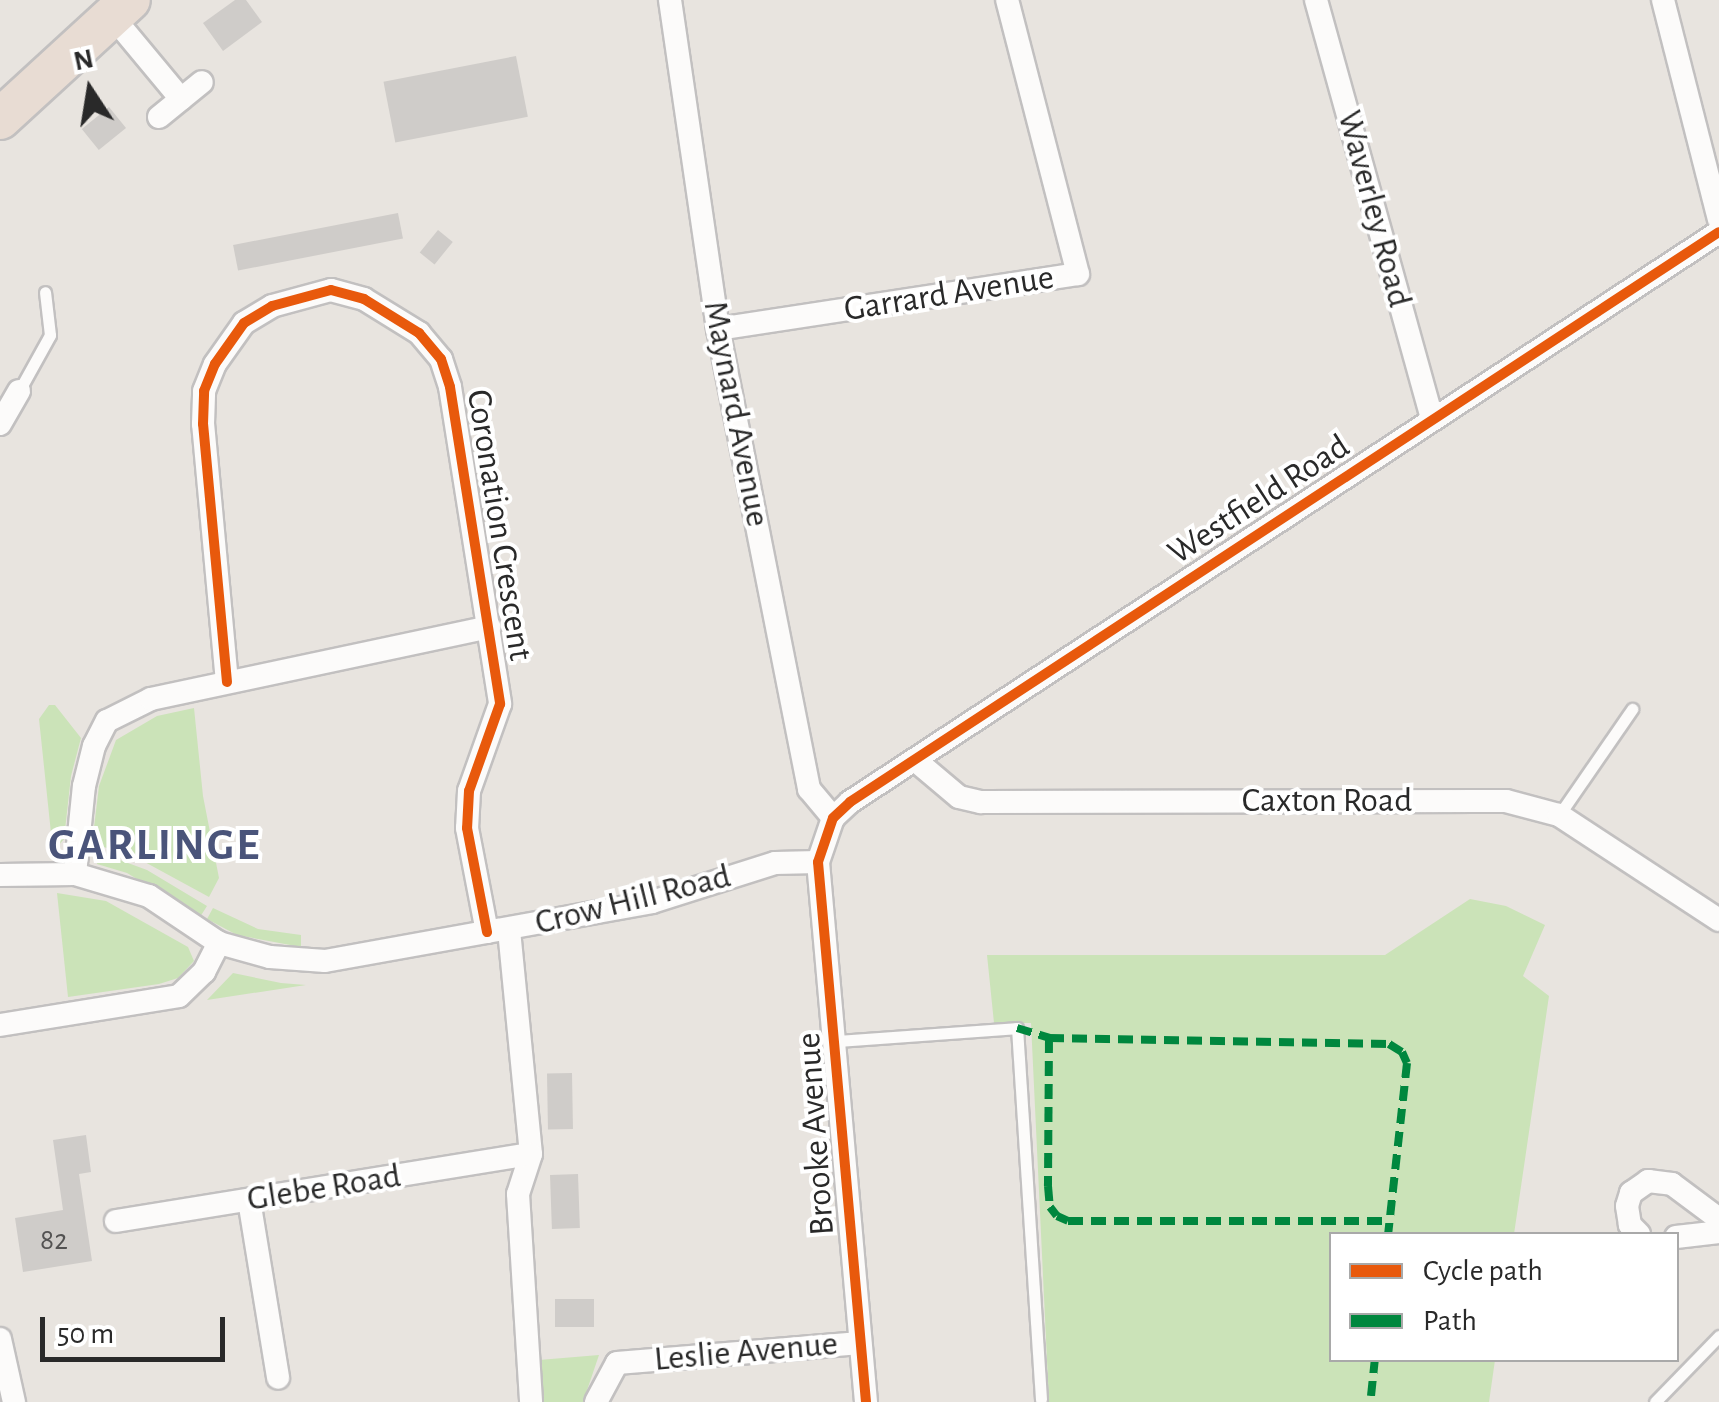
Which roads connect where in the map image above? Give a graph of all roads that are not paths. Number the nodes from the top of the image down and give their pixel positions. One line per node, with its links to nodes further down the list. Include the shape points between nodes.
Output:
1 (670, 0): 13 (street, Maynard Avenue)
2 (1007, 0): 13 (street, Garrard Avenue, via 1078,274)
3 (1316, 0): 15 (street, Waverley Road)
4 (1664, 0): 10 (street)
5 (121, 8): 7 (street); 9 (highway)
6 (202, 82): 7 (street)
7 (181, 99): 8 (street)
8 (159, 118)
9 (0, 119)
10 (1719, 218)
11 (1719, 232): 15 (street, Westfield Road)
12 (45, 292): 14 (lane, via 50,335)
13 (718, 329): 22 (street, Maynard Avenue, via 809,789)
14 (18, 391): 16 (street)
15 (1432, 419): 20 (street, Westfield Road)
16 (0, 423)
17 (489, 628): 18 (street); 18 (street, Coronation Crescent, via 440,359 420,333 364,298 331,290 304,294 244,323 204,391); 27 (street, Coronation Crescent, via 500,704 469,791 468,828)
18 (227, 682): 24 (street, via 151,699 108,721 84,786)
19 (1632, 708): 21 (lane)
20 (915, 760): 21 (street, Caxton Road, via 959,797 982,802 1506,801); 22 (street, Westfield Road)
21 (1559, 815): 26 (street, Caxton Road)
22 (833, 818): 23 (street)
23 (818, 862): 27 (street, Crow Hill Road, via 775,863 652,902); 30 (street, Brooke Avenue)
24 (75, 874): 25 (street, Crow Hill Road); 28 (street, Crow Hill Road, via 150,896)
25 (0, 875)
26 (1719, 920)
27 (498, 931): 28 (street, Crow Hill Road, via 325,961 270,957); 31 (street, Coronation Crescent)
28 (219, 943): 29 (street, via 204,972 180,996)
29 (0, 1025)
30 (836, 1041): 40 (street, Brooke Avenue); 42 (lane, via 1017,1028)
31 (531, 1154): 32 (street, Glebe Road); 44 (street, via 518,1194)
32 (249, 1200): 34 (street, Glebe Road); 41 (street)
33 (1719, 1219): 35 (street, via 1672,1184 1648,1181 1626,1206)
34 (116, 1221)
35 (1637, 1232)
36 (1719, 1232): 37 (street)
37 (1679, 1237)
38 (1719, 1336): 47 (lane)
39 (0, 1339): 43 (street)
40 (860, 1344): 45 (street, Leslie Avenue, via 617,1362); 46 (street, Brooke Avenue)
41 (278, 1378)
42 (1041, 1400)
43 (14, 1402)
44 (531, 1402)
45 (596, 1402)
46 (866, 1402)
47 (1655, 1402)

